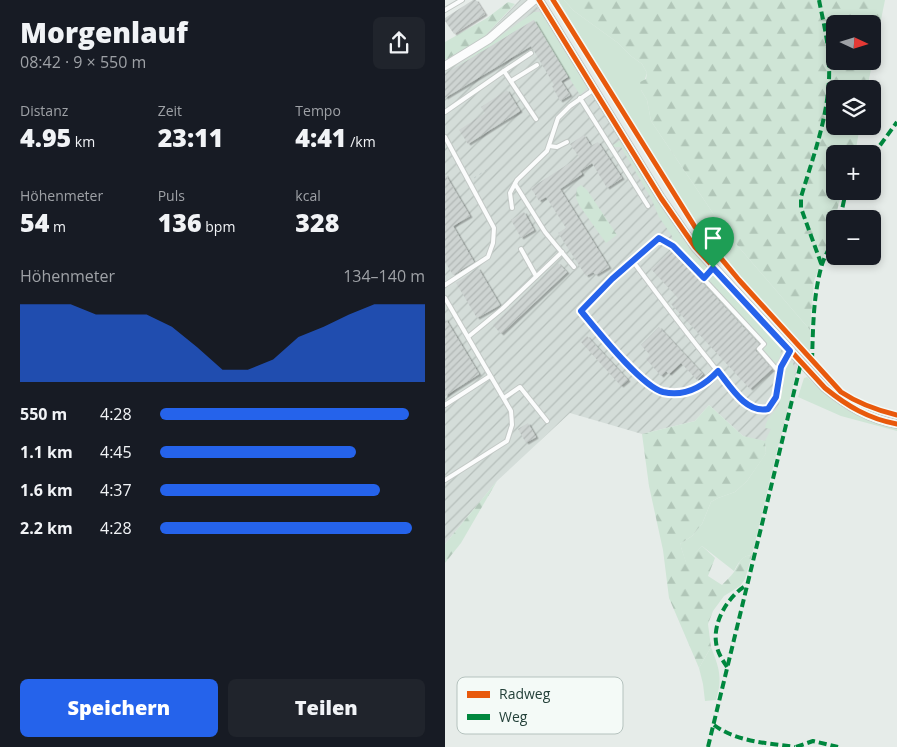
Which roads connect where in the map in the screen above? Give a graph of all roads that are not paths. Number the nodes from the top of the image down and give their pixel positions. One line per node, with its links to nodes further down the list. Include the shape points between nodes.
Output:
1 (463, 0): 4 (lane)
2 (534, 0): 7 (street, via 489,39)
3 (539, 0): 10 (street)
4 (445, 10)
5 (531, 53): 8 (lane)
6 (537, 65): 9 (lane)
7 (445, 66)
8 (504, 71): 9 (lane); 12 (lane)
9 (511, 81): 13 (lane)
10 (593, 90): 11 (lane); 24 (street, via 661,198)
11 (580, 98): 16 (lane, via 558,118); 18 (lane)
12 (445, 112)
13 (536, 119)
14 (445, 138): 27 (lane, via 494,228 488,256)
15 (567, 142): 16 (lane, via 557,147)
16 (549, 146): 17 (lane)
17 (515, 184): 19 (lane, via 510,193); 21 (lane, via 545,232)
18 (648, 206)
19 (512, 208)
20 (521, 248): 25 (lane)
21 (562, 252): 23 (lane); 25 (lane)
22 (632, 260): 26 (lane, via 659,238 673,246); 31 (lane); 31 (lane, via 581,311 625,362 662,392 698,388)
23 (574, 267)
24 (713, 268): 26 (lane); 30 (street)
25 (536, 276): 29 (lane)
26 (704, 278): 32 (lane, via 764,344 759,349)
27 (445, 285)
28 (445, 298): 29 (lane)
29 (468, 337): 33 (lane)
30 (790, 351): 32 (lane); 37 (street, via 845,404 875,419)
31 (718, 371): 32 (lane, via 747,404 762,411 768,409 776,397)
32 (779, 372)
33 (490, 376): 34 (lane); 35 (lane)
34 (504, 398): 36 (lane, via 520,387); 38 (lane, via 511,411 512,425 507,441)
35 (445, 405)
36 (547, 421)
37 (897, 424)
38 (445, 480)

